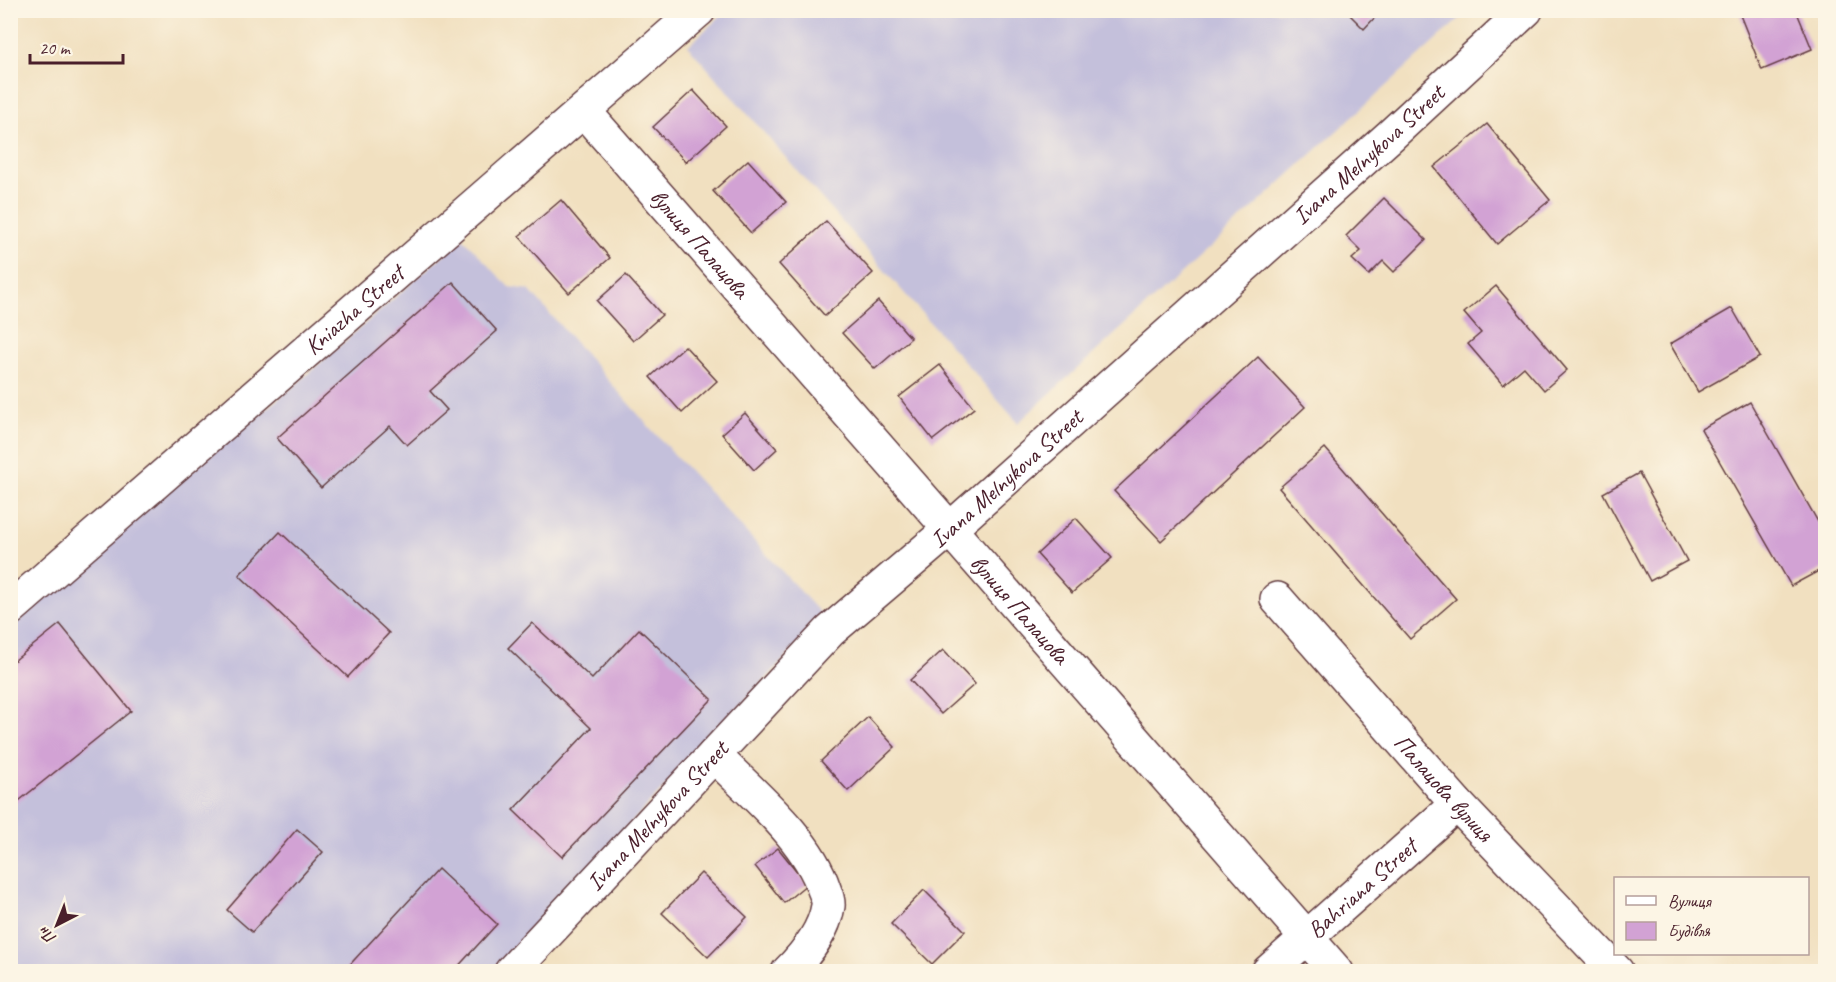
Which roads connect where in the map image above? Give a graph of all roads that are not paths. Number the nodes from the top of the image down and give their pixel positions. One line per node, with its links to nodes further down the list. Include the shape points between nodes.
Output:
1 (699, 10): 3 (street, Kniazha Street)
2 (1526, 10): 4 (street, Ivana Melnykova Street)
3 (584, 111): 4 (street, вулиця Палацова); 6 (street, Kniazha Street)
4 (950, 529): 7 (street, Ivana Melnykova Street, via 830,631); 9 (street, вулиця Палацова)
5 (1277, 599): 8 (street, Палацова вулиця)
6 (10, 609)
7 (714, 755): 10 (street, Ivana Melnykova Street); 11 (street, via 800,844 820,876 829,904 807,952)
8 (1458, 804): 9 (street, Bahriana Street); 14 (street, Палацова вулиця)
9 (1306, 938): 12 (street, Bahriana Street); 13 (street, вулиця Палацова)
10 (511, 972)
11 (788, 972)
12 (1268, 972)
13 (1337, 972)
14 (1617, 972)

